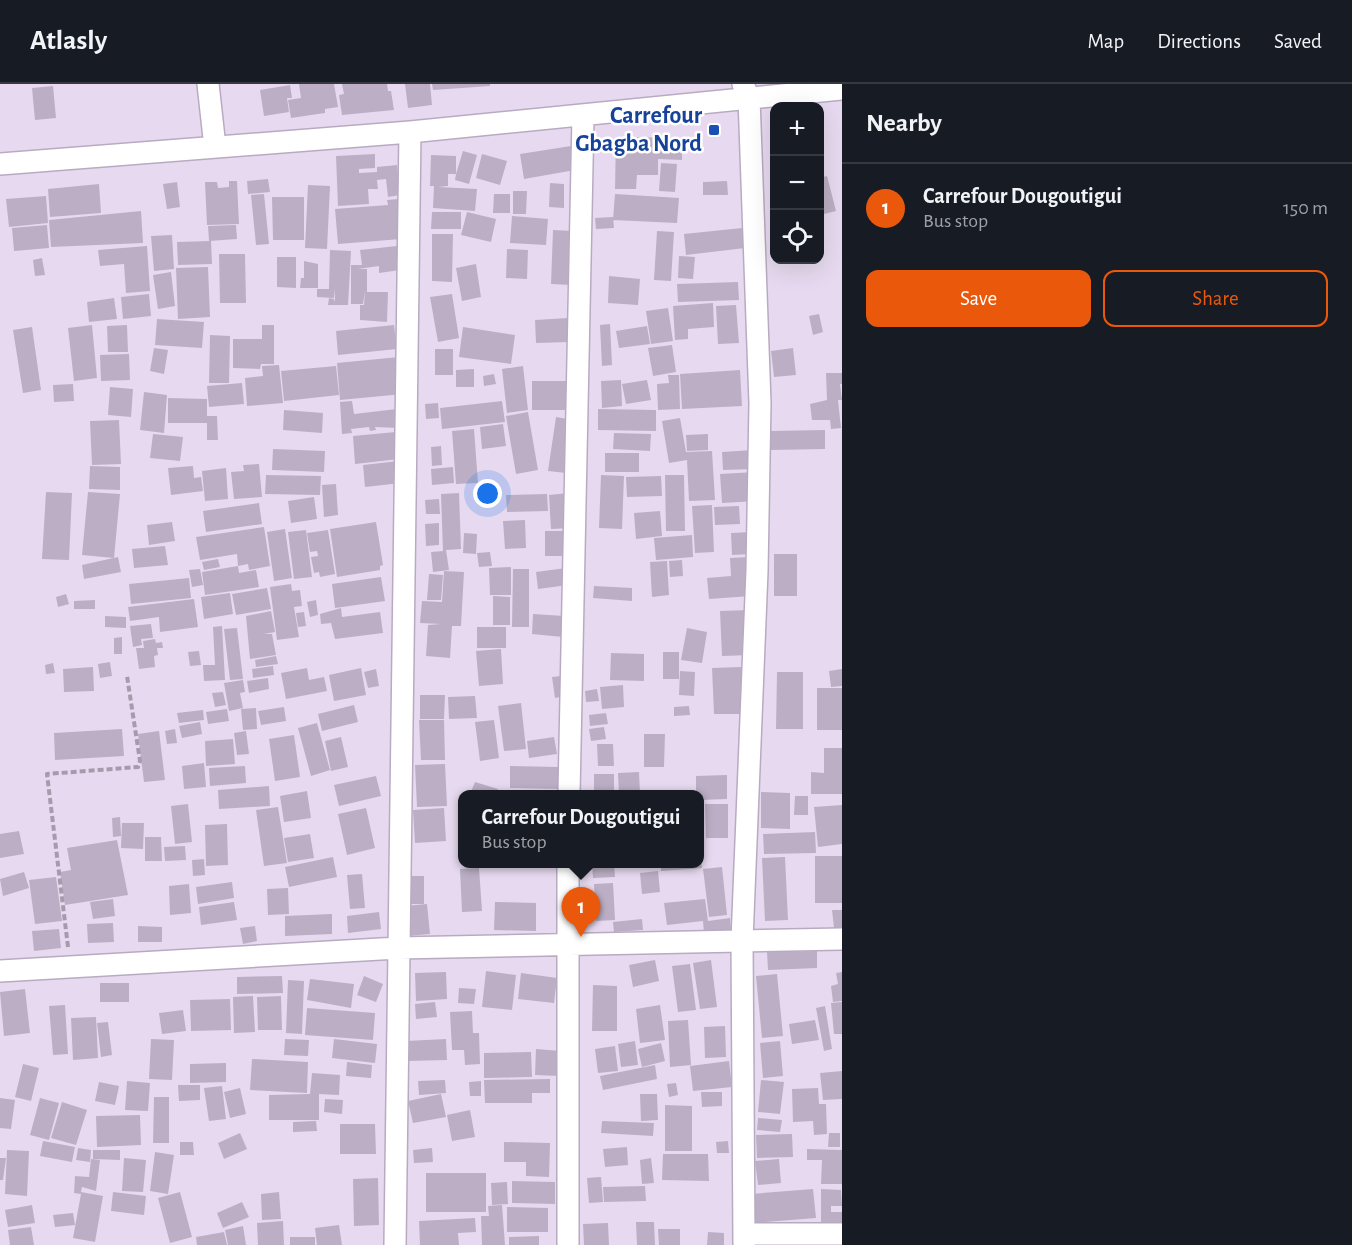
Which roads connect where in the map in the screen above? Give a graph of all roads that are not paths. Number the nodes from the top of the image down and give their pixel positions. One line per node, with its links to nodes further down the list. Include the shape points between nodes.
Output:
1 (208, 84): 6 (street)
2 (842, 89): 3 (street)
3 (746, 91): 4 (street); 12 (street, via 760,403)
4 (583, 116): 5 (street); 9 (street)
5 (410, 132): 6 (street); 14 (street)
6 (215, 147): 8 (street)
7 (0, 159): 8 (street)
8 (0, 164)
9 (569, 790)
10 (568, 868): 13 (street)
11 (842, 939): 12 (street)
12 (742, 940): 13 (street); 17 (street)
13 (566, 944): 14 (street); 19 (street)
14 (399, 948): 15 (street); 18 (street)
15 (0, 971)
16 (842, 1234): 17 (street)
17 (744, 1240)
18 (395, 1245)
19 (568, 1245)

